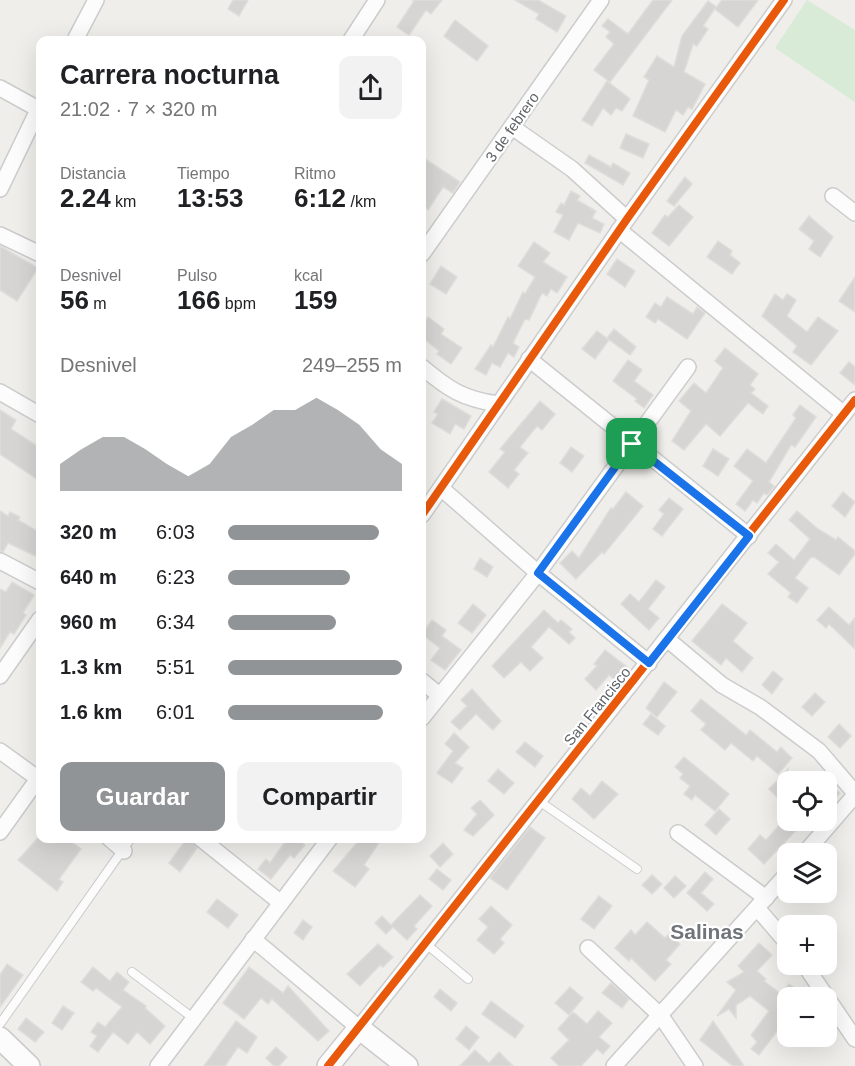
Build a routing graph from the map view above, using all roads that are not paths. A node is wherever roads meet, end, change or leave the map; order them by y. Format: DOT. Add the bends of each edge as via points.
graph roads {
  1 [pos="96,0"];
  2 [pos="377,0"];
  3 [pos="601,0"];
  4 [pos="784,0"];
  5 [pos="77,36"];
  6 [pos="354,36"];
  7 [pos="0,88"];
  8 [pos="36,106"];
  9 [pos="36,116"];
  10 [pos="512,127"];
  11 [pos="0,189"];
  12 [pos="833,196"];
  13 [pos="855,213"];
  14 [pos="623,225"];
  15 [pos="0,235"];
  16 [pos="426,248"];
  17 [pos="36,252"];
  18 [pos="529,359"];
  19 [pos="688,367"];
  20 [pos="426,370"];
  21 [pos="0,392"];
  22 [pos="855,400"];
  23 [pos="498,404"];
  24 [pos="36,413"];
  25 [pos="844,414"];
  26 [pos="632,444"];
  27 [pos="441,488"];
  28 [pos="426,509"];
  29 [pos="749,536"];
  30 [pos="0,561"];
  31 [pos="538,573"];
  32 [pos="36,580"];
  33 [pos="36,625"];
  34 [pos="667,639"];
  35 [pos="649,663"];
  36 [pos="0,676"];
  37 [pos="426,684"];
  38 [pos="439,695"];
  39 [pos="426,713"];
  40 [pos="0,751"];
  41 [pos="36,776"];
  42 [pos="36,784"];
  43 [pos="855,794"];
  44 [pos="538,801"];
  45 [pos="0,832"];
  46 [pos="678,833"];
  47 [pos="206,843"];
  48 [pos="326,843"];
  49 [pos="813,843"];
  50 [pos="128,845"];
  51 [pos="637,869"];
  52 [pos="777,886"];
  53 [pos="280,903"];
  54 [pos="762,903"];
  55 [pos="777,927"];
  56 [pos="253,939"];
  57 [pos="425,943"];
  58 [pos="588,948"];
  59 [pos="132,972"];
  60 [pos="812,975"];
  61 [pos="468,979"];
  62 [pos="661,1016"];
  63 [pos="194,1018"];
  64 [pos="0,1024"];
  65 [pos="359,1028"];
  66 [pos="0,1038"];
  67 [pos="855,1038"];
  68 [pos="21,1063"];
  69 [pos="158,1066"];
  70 [pos="328,1066"];
  71 [pos="407,1066"];
  72 [pos="614,1066"];
  73 [pos="695,1066"];
  1 -- 5 [label="street"];
  2 -- 6 [label="street"];
  3 -- 10 [label="street, 3 de febrero"];
  4 -- 14 [label="street"];
  7 -- 8 [label="street"];
  9 -- 11 [label="street"];
  10 -- 14 [label="street" via="572,169"];
  10 -- 16 [label="street, 3 de febrero"];
  12 -- 13 [label="street"];
  14 -- 18 [label="street"];
  14 -- 25 [label="street"];
  15 -- 17 [label="street"];
  18 -- 23 [label="street"];
  18 -- 26 [label="street"];
  19 -- 26 [label="street"];
  20 -- 23 [label="street" via="450,391"];
  21 -- 24 [label="street"];
  22 -- 25 [label="street, San Francisco"];
  23 -- 27 [label="street"];
  25 -- 29 [label="street, San Francisco"];
  26 -- 29 [label="street"];
  26 -- 31 [label="street"];
  27 -- 28 [label="street"];
  27 -- 31 [label="street"];
  29 -- 34 [label="street, San Francisco"];
  30 -- 32 [label="street"];
  31 -- 35 [label="street"];
  31 -- 38 [label="street"];
  33 -- 36 [label="street"];
  34 -- 35 [label="street, San Francisco"];
  34 -- 43 [label="street" via="722,685 760,707 819,751"];
  35 -- 44 [label="street, San Francisco"];
  37 -- 38 [label="street"];
  38 -- 39 [label="street"];
  40 -- 41 [label="street"];
  42 -- 45 [label="street"];
  43 -- 49 [label="street"];
  44 -- 51 [label="lane"];
  44 -- 57 [label="street, San Francisco"];
  46 -- 54 [label="street"];
  47 -- 53 [label="street"];
  48 -- 53 [label="street"];
  50 -- 64 [label="lane"];
  52 -- 54 [label="street"];
  53 -- 56 [label="street"];
  54 -- 55 [label="street"];
  54 -- 62 [label="street"];
  56 -- 63 [label="street"];
  56 -- 65 [label="street"];
  57 -- 61 [label="lane"];
  57 -- 65 [label="street, San Francisco"];
  58 -- 62 [label="street"];
  59 -- 63 [label="lane"];
  60 -- 67 [label="street"];
  62 -- 72 [label="street"];
  62 -- 73 [label="street"];
  63 -- 69 [label="street"];
  65 -- 70 [label="street"];
  65 -- 71 [label="street"];
  66 -- 68 [label="street"];
}
